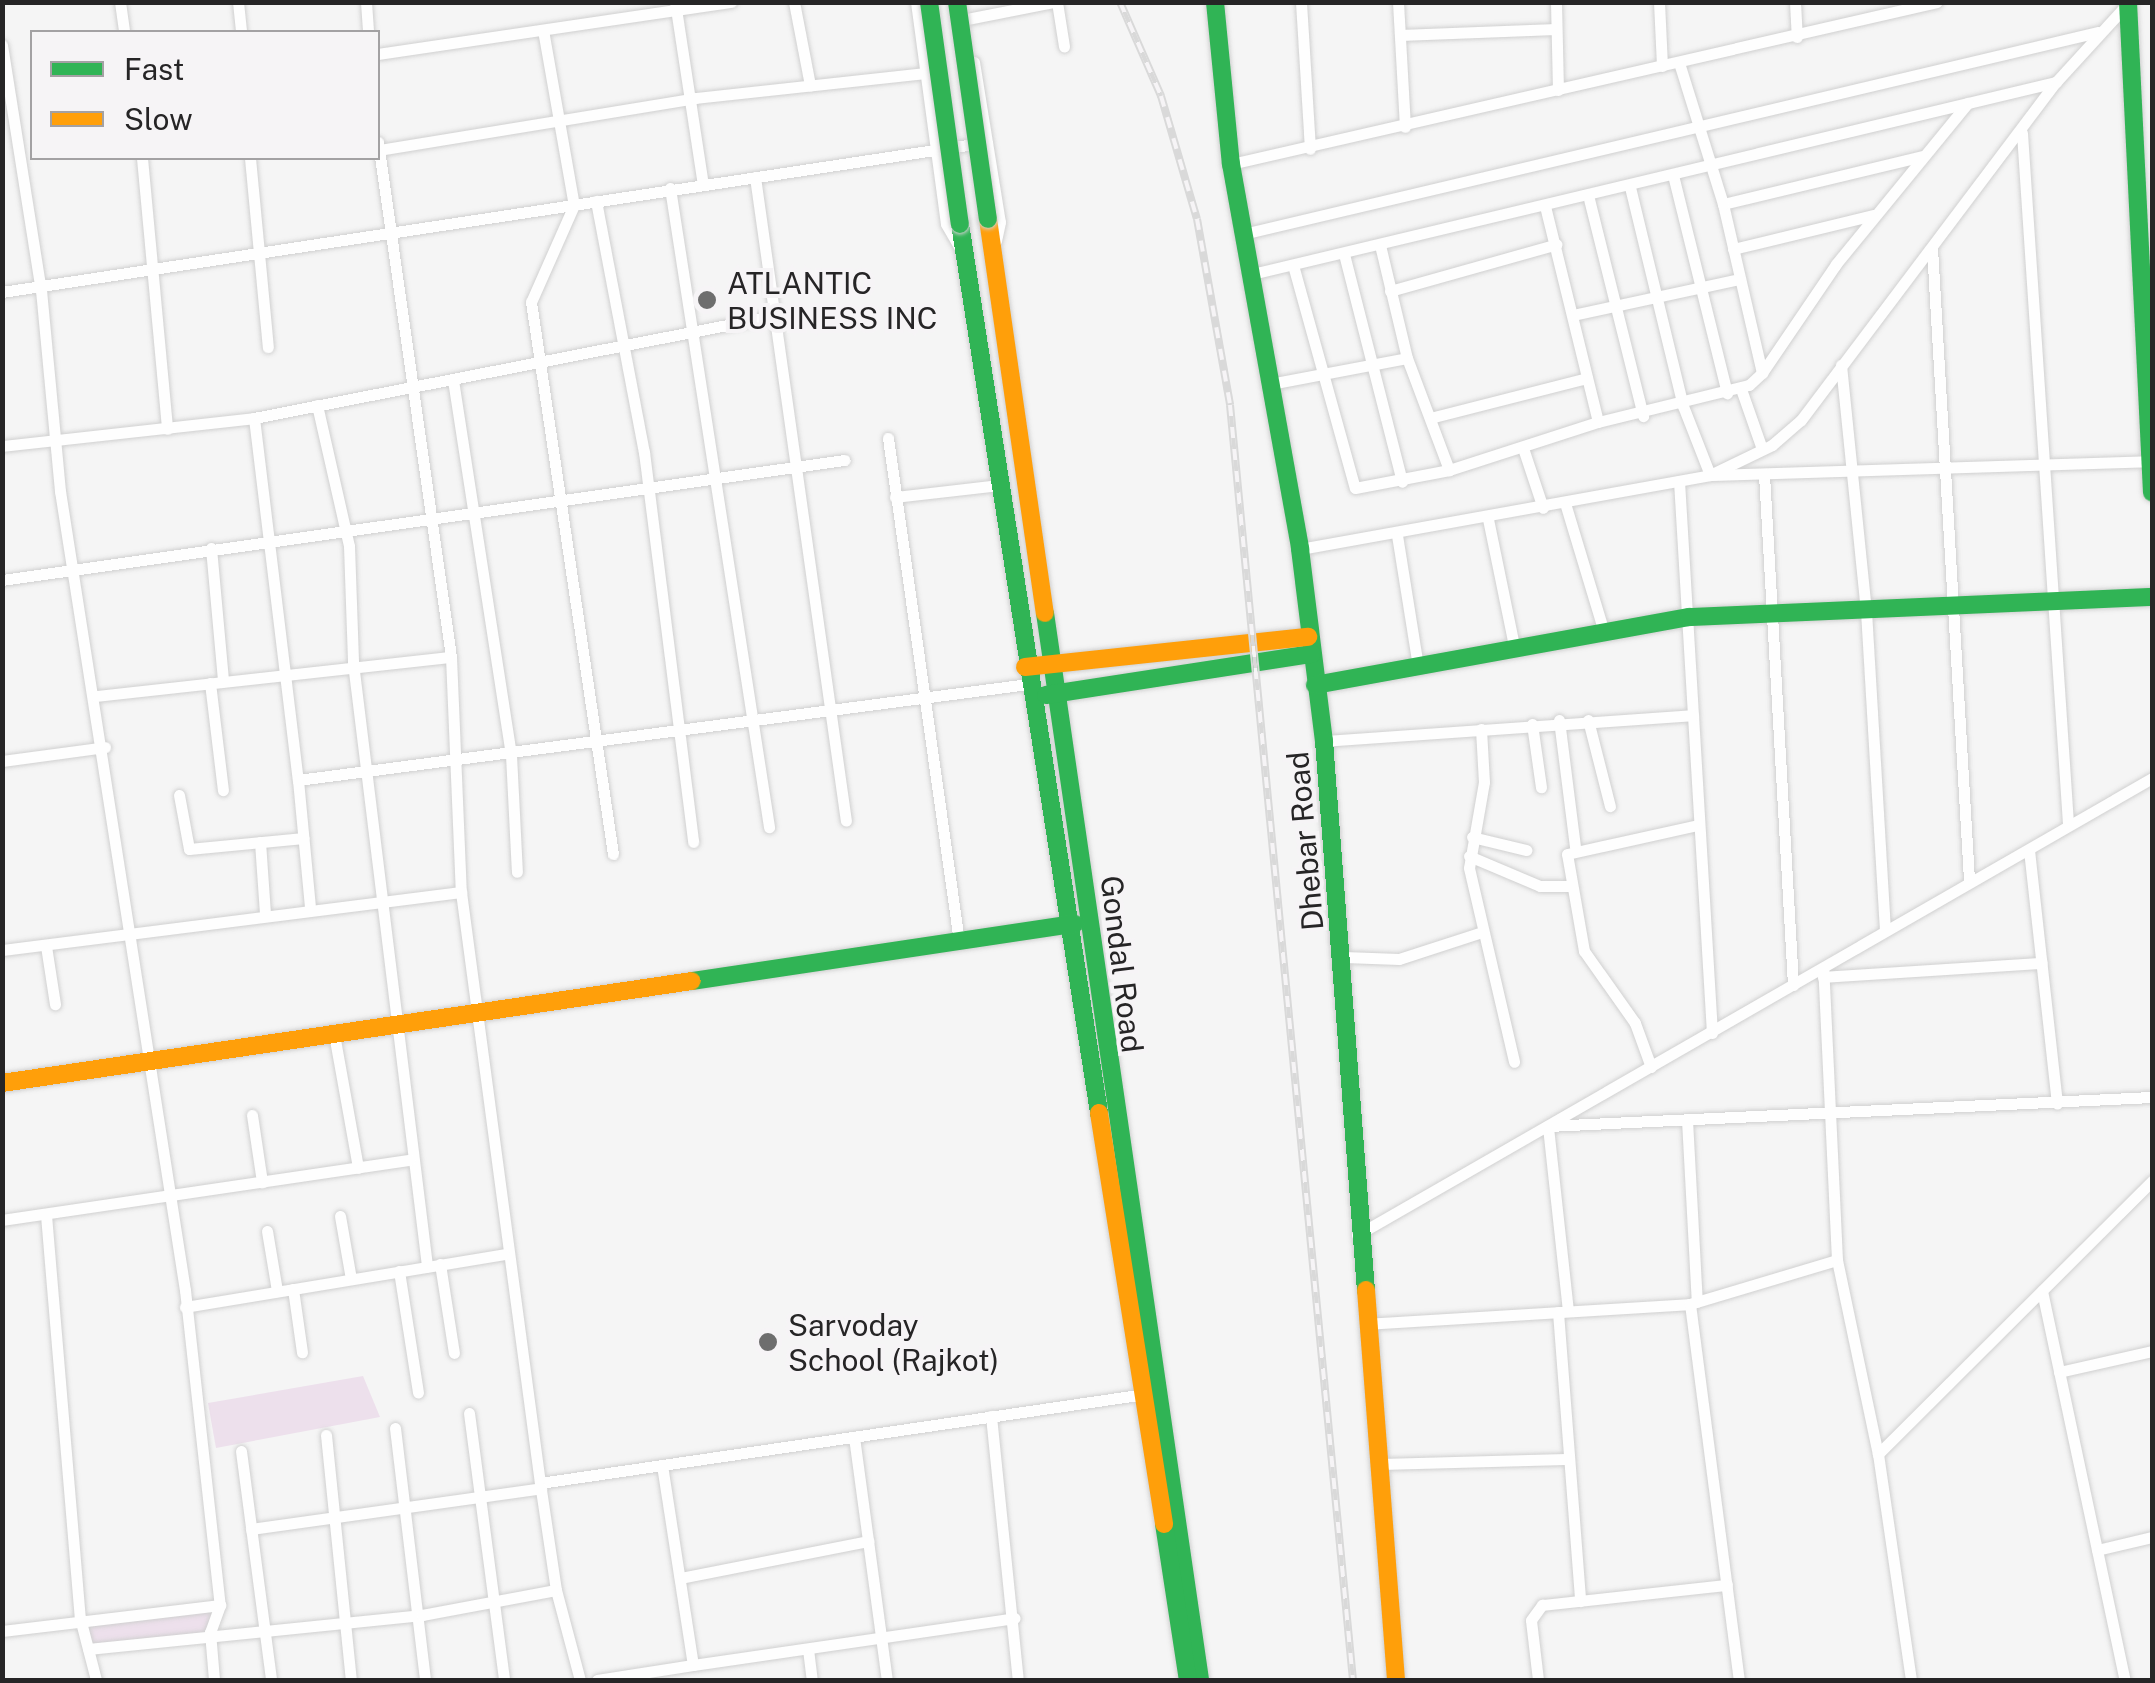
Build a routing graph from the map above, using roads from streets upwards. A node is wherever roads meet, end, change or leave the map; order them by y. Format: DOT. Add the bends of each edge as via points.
graph roads {
  1 [pos="120,2"];
  2 [pos="238,2"];
  3 [pos="366,2"];
  4 [pos="730,2"];
  5 [pos="794,2"];
  6 [pos="916,2"];
  7 [pos="929,2"];
  8 [pos="956,2"];
  9 [pos="964,2"];
  10 [pos="1056,2"];
  11 [pos="1216,2"];
  12 [pos="1301,2"];
  13 [pos="1398,2"];
  14 [pos="1556,2"];
  15 [pos="1659,2"];
  16 [pos="1795,2"];
  17 [pos="1937,2"];
  18 [pos="2128,3"];
  19 [pos="1010,6"];
  20 [pos="676,7"];
  21 [pos="967,19"];
  22 [pos="1556,29"];
  23 [pos="124,30"];
  24 [pos="241,30"];
  25 [pos="368,30"];
  26 [pos="543,30"];
  27 [pos="2098,32"];
  28 [pos="1400,35"];
  29 [pos="1797,37"];
  30 [pos="2,45"];
  31 [pos="1064,46"];
  32 [pos="380,54"];
  33 [pos="1679,64"];
  34 [pos="1662,66"];
  35 [pos="925,73"];
  36 [pos="2056,82"];
  37 [pos="810,85"];
  38 [pos="1558,90"];
  39 [pos="695,98"];
  40 [pos="1970,101"];
  41 [pos="557,124"];
  42 [pos="1700,124"];
  43 [pos="1406,128"];
  44 [pos="2022,133"];
  45 [pos="987,142"];
  46 [pos="380,150"];
  47 [pos="1310,150"];
  48 [pos="937,151"];
  49 [pos="1925,156"];
  50 [pos="380,157"];
  51 [pos="142,160"];
  52 [pos="250,160"];
  53 [pos="1231,164"];
  54 [pos="1712,165"];
  55 [pos="1672,175"];
  56 [pos="756,176"];
  57 [pos="703,184"];
  58 [pos="1630,187"];
  59 [pos="670,188"];
  60 [pos="1588,195"];
  61 [pos="596,201"];
  62 [pos="1724,204"];
  63 [pos="574,205"];
  64 [pos="1545,206"];
  65 [pos="1876,215"];
  66 [pos="391,233"];
  67 [pos="1243,234"];
  68 [pos="1557,244"];
  69 [pos="1380,245"];
  70 [pos="1932,248"];
  71 [pos="258,249"];
  72 [pos="1732,249"];
  73 [pos="993,254"];
  74 [pos="1344,254"];
  75 [pos="965,258"];
  76 [pos="1293,265"];
  77 [pos="156,267"];
  78 [pos="1252,274"];
  79 [pos="1739,280"];
  80 [pos="1701,287"];
  81 [pos="41,290"];
  82 [pos="1390,291"];
  83 [pos="2,292"];
  84 [pos="1661,296"];
  85 [pos="1617,306"];
  86 [pos="2148,306"];
  87 [pos="1573,315"];
  88 [pos="774,316"];
  89 [pos="697,333"];
  90 [pos="268,346"];
  91 [pos="621,346"];
  92 [pos="1407,358"];
  93 [pos="542,362"];
  94 [pos="1373,364"];
  95 [pos="1841,365"];
  96 [pos="1328,372"];
  97 [pos="1762,373"];
  98 [pos="1587,378"];
  99 [pos="453,380"];
  100 [pos="1270,384"];
  101 [pos="414,387"];
  102 [pos="1740,389"];
  103 [pos="1727,393"];
  104 [pos="318,405"];
  105 [pos="1683,406"];
  106 [pos="1643,416"];
  107 [pos="254,418"];
  108 [pos="1430,418"];
  109 [pos="1598,422"];
  110 [pos="167,428"];
  111 [pos="888,438"];
  112 [pos="58,440"];
  113 [pos="2,446"];
  114 [pos="1522,448"];
  115 [pos="1762,450"];
  116 [pos="844,460"];
  117 [pos="2151,461"];
  118 [pos="2042,463"];
  119 [pos="798,464"];
  120 [pos="1947,467"];
  121 [pos="1449,470"];
  122 [pos="1849,471"];
  123 [pos="1764,474"];
  124 [pos="717,475"];
  125 [pos="1710,475"];
  126 [pos="1679,481"];
  127 [pos="1402,482"];
  128 [pos="648,484"];
  129 [pos="998,485"];
  130 [pos="2152,492"];
  131 [pos="894,497"];
  132 [pos="559,498"];
  133 [pos="1566,503"];
  134 [pos="1543,508"];
  135 [pos="476,510"];
  136 [pos="430,517"];
  137 [pos="1488,519"];
  138 [pos="344,530"];
  139 [pos="1396,535"];
  140 [pos="272,540"];
  141 [pos="211,548"];
  142 [pos="1300,548"];
  143 [pos="73,568"];
  144 [pos="2,580"];
  145 [pos="2152,597"];
  146 [pos="2048,605"];
  147 [pos="1956,610"];
  148 [pos="1866,611"];
  149 [pos="1774,614"];
  150 [pos="1690,617"];
  151 [pos="1604,632"];
  152 [pos="1310,645"];
  153 [pos="1514,646"];
  154 [pos="451,657"];
  155 [pos="1052,661"];
  156 [pos="354,663"];
  157 [pos="1418,666"];
  158 [pos="285,674"];
  159 [pos="216,682"];
  160 [pos="1028,683"];
  161 [pos="1315,685"];
  162 [pos="1056,693"];
  163 [pos="924,695"];
  164 [pos="96,696"];
  165 [pos="834,704"];
  166 [pos="1693,715"];
  167 [pos="754,716"];
  168 [pos="1559,720"];
  169 [pos="1588,720"];
  170 [pos="1532,724"];
  171 [pos="676,728"];
  172 [pos="1481,728"];
  173 [pos="595,739"];
  174 [pos="1324,741"];
  175 [pos="106,747"];
  176 [pos="511,755"];
  177 [pos="458,758"];
  178 [pos="2,762"];
  179 [pos="368,770"];
  180 [pos="2152,778"];
  181 [pos="298,780"];
  182 [pos="1540,787"];
  183 [pos="224,790"];
  184 [pos="179,795"];
  185 [pos="1610,806"];
  186 [pos="846,821"];
  187 [pos="2068,824"];
  188 [pos="1698,825"];
  189 [pos="769,828"];
  190 [pos="1472,836"];
  191 [pos="304,838"];
  192 [pos="260,842"];
  193 [pos="694,842"];
  194 [pos="1575,847"];
  195 [pos="1526,850"];
  196 [pos="2029,850"];
  197 [pos="613,854"];
  198 [pos="1469,856"];
  199 [pos="517,872"];
  200 [pos="1969,880"];
  201 [pos="1569,886"];
  202 [pos="461,892"];
  203 [pos="383,904"];
  204 [pos="310,906"];
  205 [pos="265,914"];
  206 [pos="1090,922"];
  207 [pos="1067,925"];
  208 [pos="1884,929"];
  209 [pos="1482,932"];
  210 [pos="133,936"];
  211 [pos="959,941"];
  212 [pos="2,942"];
  213 [pos="46,946"];
  214 [pos="3,950"];
  215 [pos="1344,957"];
  216 [pos="2042,962"];
  217 [pos="1823,972"];
  218 [pos="1793,985"];
  219 [pos="56,1004"];
  220 [pos="476,1013"];
  221 [pos="393,1025"];
  222 [pos="1712,1033"];
  223 [pos="334,1034"];
  224 [pos="155,1060"];
  225 [pos="1514,1062"];
  226 [pos="1651,1067"];
  227 [pos="2,1083"];
  228 [pos="2152,1098"];
  229 [pos="2057,1103"];
  230 [pos="252,1115"];
  231 [pos="1831,1115"];
  232 [pos="1686,1120"];
  233 [pos="1548,1126"];
  234 [pos="410,1160"];
  235 [pos="358,1168"];
  236 [pos="2152,1181"];
  237 [pos="262,1182"];
  238 [pos="172,1195"];
  239 [pos="46,1215"];
  240 [pos="340,1216"];
  241 [pos="2,1220"];
  242 [pos="268,1231"];
  243 [pos="1357,1235"];
  244 [pos="504,1254"];
  245 [pos="1838,1260"];
  246 [pos="434,1265"];
  247 [pos="399,1270"];
  248 [pos="351,1279"];
  249 [pos="293,1288"];
  250 [pos="277,1291"];
  251 [pos="2042,1292"];
  252 [pos="1694,1303"];
  253 [pos="185,1307"];
  254 [pos="1563,1312"];
  255 [pos="1365,1324"];
  256 [pos="2152,1351"];
  257 [pos="302,1352"];
  258 [pos="454,1353"];
  259 [pos="2059,1372"];
  260 [pos="418,1394"];
  261 [pos="1138,1396"];
  262 [pos="469,1414"];
  263 [pos="990,1416"];
  264 [pos="395,1428"];
  265 [pos="326,1435"];
  266 [pos="854,1437"];
  267 [pos="240,1451"];
  268 [pos="1878,1454"];
  269 [pos="1569,1459"];
  270 [pos="662,1464"];
  271 [pos="1377,1464"];
  272 [pos="541,1486"];
  273 [pos="478,1496"];
  274 [pos="403,1508"];
  275 [pos="334,1520"];
  276 [pos="252,1529"];
  277 [pos="2152,1537"];
  278 [pos="868,1542"];
  279 [pos="2097,1550"];
  280 [pos="680,1578"];
  281 [pos="1727,1585"];
  282 [pos="556,1590"];
  283 [pos="1580,1600"];
  284 [pos="492,1602"];
  285 [pos="220,1605"];
  286 [pos="422,1615"];
  287 [pos="80,1618"];
  288 [pos="1016,1618"];
  289 [pos="348,1622"];
  290 [pos="2,1631"];
  291 [pos="210,1632"];
  292 [pos="266,1635"];
  293 [pos="880,1639"];
  294 [pos="88,1649"];
  295 [pos="808,1649"];
  296 [pos="693,1665"];
  297 [pos="96,1680"];
  298 [pos="214,1680"];
  299 [pos="271,1680"];
  300 [pos="352,1680"];
  301 [pos="425,1680"];
  302 [pos="504,1680"];
  303 [pos="580,1680"];
  304 [pos="597,1680"];
  305 [pos="812,1680"];
  306 [pos="887,1680"];
  307 [pos="1018,1680"];
  308 [pos="1188,1680"];
  309 [pos="1200,1680"];
  310 [pos="1396,1680"];
  311 [pos="1538,1680"];
  312 [pos="1738,1680"];
  313 [pos="1911,1680"];
  314 [pos="2125,1680"];
  1 -- 23 [label="street"];
  2 -- 24 [label="street"];
  3 -- 25 [label="street"];
  4 -- 20 [label="street"];
  5 -- 37 [label="street"];
  6 -- 35 [label="street"];
  7 -- 75 [label="street, Gondal Road, bridge"];
  8 -- 73 [label="street, Gondal Road, bridge"];
  9 -- 21 [label="street"];
  10 -- 19 [label="street"];
  10 -- 31 [label="street"];
  11 -- 53 [label="street, Dhebar Road"];
  12 -- 47 [label="street"];
  13 -- 28 [label="street"];
  14 -- 22 [label="street"];
  15 -- 34 [label="street"];
  16 -- 29 [label="street"];
  17 -- 29 [label="street"];
  18 -- 27 [label="street"];
  18 -- 86 [label="street"];
  19 -- 21 [label="street"];
  20 -- 26 [label="street"];
  20 -- 39 [label="street"];
  21 -- 45 [label="street"];
  22 -- 28 [label="street"];
  22 -- 38 [label="street"];
  26 -- 32 [label="street"];
  26 -- 41 [label="street"];
  27 -- 36 [label="street"];
  27 -- 42 [label="street"];
  28 -- 43 [label="street"];
  29 -- 33 [label="street"];
  30 -- 81 [label="street"];
  33 -- 34 [label="street"];
  33 -- 42 [label="street"];
  34 -- 38 [label="street"];
  35 -- 37 [label="street"];
  35 -- 48 [label="street"];
  36 -- 40 [label="street"];
  36 -- 44 [label="street"];
  37 -- 39 [label="street"];
  38 -- 43 [label="street"];
  39 -- 41 [label="street"];
  39 -- 57 [label="street"];
  40 -- 49 [label="street"];
  40 -- 54 [label="street"];
  41 -- 46 [label="street"];
  41 -- 63 [label="street"];
  42 -- 54 [label="street"];
  42 -- 67 [label="street"];
  43 -- 47 [label="street"];
  44 -- 70 [label="street"];
  44 -- 118 [label="street"];
  45 -- 48 [label="street"];
  45 -- 73 [label="street" via="1000,222"];
  47 -- 53 [label="street"];
  48 -- 56 [label="street"];
  48 -- 75 [label="street" via="946,224"];
  49 -- 62 [label="street"];
  49 -- 65 [label="street"];
  50 -- 66 [label="street"];
  51 -- 77 [label="street"];
  52 -- 71 [label="street"];
  53 -- 67 [label="street, Dhebar Road"];
  54 -- 55 [label="street"];
  54 -- 62 [label="street"];
  55 -- 58 [label="street"];
  55 -- 80 [label="street"];
  56 -- 57 [label="street"];
  56 -- 88 [label="street"];
  57 -- 59 [label="street"];
  58 -- 60 [label="street"];
  58 -- 84 [label="street"];
  59 -- 61 [label="street"];
  59 -- 89 [label="street"];
  60 -- 64 [label="street"];
  60 -- 85 [label="street"];
  61 -- 63 [label="street"];
  61 -- 91 [label="street"];
  62 -- 72 [label="street"];
  63 -- 66 [label="street"];
  63 -- 93 [label="street" via="532,287"];
  64 -- 68 [label="street"];
  64 -- 69 [label="street"];
  65 -- 72 [label="street"];
  65 -- 97 [label="street"];
  66 -- 71 [label="street"];
  66 -- 101 [label="street"];
  67 -- 78 [label="street, Dhebar Road"];
  68 -- 82 [label="street"];
  68 -- 87 [label="street"];
  69 -- 74 [label="street"];
  69 -- 82 [label="street"];
  70 -- 95 [label="street"];
  70 -- 120 [label="street"];
  71 -- 77 [label="street"];
  71 -- 90 [label="street"];
  72 -- 79 [label="street"];
  73 -- 155 [label="street, Gondal Road"];
  74 -- 76 [label="street"];
  74 -- 94 [label="street"];
  75 -- 129 [label="street, Gondal Road"];
  76 -- 78 [label="street"];
  76 -- 96 [label="street"];
  77 -- 81 [label="street"];
  77 -- 110 [label="street"];
  78 -- 100 [label="street, Dhebar Road"];
  79 -- 80 [label="street"];
  79 -- 97 [label="street"];
  80 -- 84 [label="street"];
  80 -- 103 [label="street"];
  81 -- 83 [label="street"];
  81 -- 112 [label="street"];
  82 -- 92 [label="street"];
  84 -- 85 [label="street"];
  84 -- 105 [label="street"];
  85 -- 87 [label="street"];
  85 -- 106 [label="street"];
  86 -- 117 [label="street"];
  87 -- 98 [label="street"];
  88 -- 89 [label="street"];
  88 -- 119 [label="street"];
  89 -- 91 [label="street"];
  89 -- 124 [label="street"];
  91 -- 93 [label="street"];
  91 -- 128 [label="street"];
  92 -- 94 [label="street"];
  92 -- 108 [label="street"];
  93 -- 99 [label="street"];
  93 -- 132 [label="street"];
  94 -- 96 [label="street"];
  94 -- 127 [label="street"];
  95 -- 115 [label="street" via="1788,434"];
  95 -- 122 [label="street"];
  96 -- 100 [label="street"];
  96 -- 127 [label="street" via="1355,488"];
  97 -- 102 [label="street"];
  98 -- 108 [label="street"];
  98 -- 109 [label="street"];
  99 -- 101 [label="street"];
  99 -- 135 [label="street"];
  100 -- 142 [label="street, Dhebar Road"];
  101 -- 104 [label="street"];
  101 -- 136 [label="street"];
  102 -- 103 [label="street"];
  102 -- 115 [label="street"];
  103 -- 105 [label="street"];
  104 -- 107 [label="street"];
  104 -- 138 [label="street"];
  105 -- 106 [label="street"];
  105 -- 125 [label="street"];
  106 -- 109 [label="street"];
  107 -- 110 [label="street"];
  107 -- 140 [label="street"];
  108 -- 121 [label="street"];
  109 -- 114 [label="street"];
  110 -- 112 [label="street"];
  111 -- 131 [label="street"];
  112 -- 113 [label="street"];
  112 -- 143 [label="street"];
  114 -- 121 [label="street"];
  114 -- 134 [label="street"];
  115 -- 125 [label="street"];
  116 -- 119 [label="street"];
  117 -- 118 [label="street"];
  117 -- 130 [label="street"];
  118 -- 120 [label="street"];
  118 -- 146 [label="street"];
  119 -- 124 [label="street"];
  119 -- 165 [label="street"];
  120 -- 122 [label="street"];
  120 -- 147 [label="street"];
  121 -- 127 [label="street"];
  122 -- 123 [label="street"];
  122 -- 148 [label="street"];
  123 -- 125 [label="street"];
  123 -- 149 [label="street"];
  124 -- 128 [label="street"];
  124 -- 167 [label="street"];
  125 -- 126 [label="street"];
  126 -- 133 [label="street"];
  126 -- 150 [label="street"];
  128 -- 132 [label="street"];
  128 -- 171 [label="street"];
  129 -- 131 [label="street"];
  129 -- 160 [label="street, Gondal Road"];
  131 -- 163 [label="street"];
  132 -- 135 [label="street"];
  132 -- 173 [label="street"];
  133 -- 134 [label="street"];
  133 -- 151 [label="street"];
  134 -- 137 [label="street"];
  135 -- 136 [label="street"];
  135 -- 176 [label="street"];
  136 -- 138 [label="street"];
  136 -- 154 [label="street"];
  137 -- 139 [label="street"];
  137 -- 153 [label="street"];
  138 -- 140 [label="street"];
  138 -- 156 [label="street"];
  139 -- 142 [label="street"];
  139 -- 157 [label="street"];
  140 -- 141 [label="street"];
  140 -- 158 [label="street"];
  141 -- 143 [label="street"];
  141 -- 159 [label="street"];
  142 -- 152 [label="street, Dhebar Road"];
  143 -- 144 [label="street"];
  143 -- 164 [label="street"];
  145 -- 146 [label="street"];
  146 -- 147 [label="street"];
  146 -- 187 [label="street"];
  147 -- 148 [label="street"];
  147 -- 200 [label="street"];
  148 -- 149 [label="street"];
  148 -- 208 [label="street"];
  149 -- 150 [label="street"];
  149 -- 218 [label="street"];
  150 -- 151 [label="street"];
  150 -- 166 [label="street"];
  151 -- 153 [label="street"];
  152 -- 155 [label="street"];
  152 -- 161 [label="street, Dhebar Road"];
  152 -- 162 [label="street"];
  153 -- 157 [label="street"];
  154 -- 156 [label="street"];
  154 -- 177 [label="street"];
  155 -- 160 [label="street"];
  155 -- 162 [label="street, Gondal Road"];
  156 -- 158 [label="street"];
  156 -- 179 [label="street"];
  157 -- 161 [label="street"];
  158 -- 159 [label="street"];
  158 -- 181 [label="street"];
  159 -- 164 [label="street"];
  159 -- 183 [label="street"];
  160 -- 162 [label="street"];
  160 -- 163 [label="street"];
  160 -- 207 [label="street, Gondal Road"];
  161 -- 174 [label="street, Dhebar Road"];
  162 -- 206 [label="street, Gondal Road"];
  163 -- 165 [label="street"];
  163 -- 211 [label="street"];
  164 -- 175 [label="street"];
  165 -- 167 [label="street"];
  165 -- 186 [label="street"];
  166 -- 169 [label="street"];
  166 -- 188 [label="street"];
  167 -- 171 [label="street"];
  167 -- 189 [label="street"];
  168 -- 169 [label="street"];
  168 -- 170 [label="street"];
  168 -- 194 [label="street"];
  169 -- 185 [label="street"];
  170 -- 172 [label="street"];
  170 -- 182 [label="street"];
  171 -- 173 [label="street"];
  171 -- 193 [label="street"];
  172 -- 174 [label="street"];
  172 -- 190 [label="street" via="1484,782"];
  173 -- 176 [label="street"];
  173 -- 197 [label="street"];
  174 -- 215 [label="street, Dhebar Road"];
  175 -- 178 [label="street"];
  175 -- 210 [label="street"];
  176 -- 177 [label="street"];
  176 -- 199 [label="street"];
  177 -- 179 [label="street"];
  177 -- 202 [label="street"];
  179 -- 181 [label="street"];
  179 -- 203 [label="street"];
  180 -- 187 [label="street"];
  181 -- 191 [label="street"];
  184 -- 192 [label="street" via="189,850"];
  187 -- 196 [label="street"];
  188 -- 194 [label="street"];
  188 -- 222 [label="street"];
  190 -- 195 [label="street"];
  190 -- 198 [label="street"];
  191 -- 192 [label="street"];
  191 -- 204 [label="street"];
  192 -- 205 [label="street"];
  194 -- 201 [label="street" via="1567,854"];
  196 -- 200 [label="street"];
  196 -- 216 [label="street"];
  198 -- 201 [label="street" via="1540,886"];
  198 -- 209 [label="street"];
  200 -- 208 [label="street"];
  201 -- 226 [label="street" via="1584,951 1635,1023"];
  202 -- 203 [label="street"];
  202 -- 220 [label="street"];
  203 -- 204 [label="street"];
  203 -- 221 [label="street"];
  204 -- 205 [label="street"];
  205 -- 210 [label="street"];
  206 -- 207 [label="street"];
  206 -- 309 [label="street, Gondal Road"];
  207 -- 211 [label="street"];
  207 -- 261 [label="street, Gondal Road"];
  208 -- 217 [label="street"];
  209 -- 215 [label="street" via="1398,960"];
  209 -- 225 [label="street"];
  210 -- 213 [label="street"];
  210 -- 224 [label="street"];
  211 -- 220 [label="street"];
  212 -- 214 [label="street"];
  213 -- 214 [label="street"];
  213 -- 219 [label="street"];
  215 -- 243 [label="street, Dhebar Road"];
  216 -- 217 [label="street"];
  216 -- 229 [label="street"];
  217 -- 218 [label="street"];
  217 -- 231 [label="street"];
  218 -- 222 [label="street"];
  220 -- 221 [label="street"];
  220 -- 244 [label="street"];
  221 -- 223 [label="street"];
  221 -- 234 [label="street"];
  222 -- 226 [label="street"];
  223 -- 224 [label="street"];
  223 -- 235 [label="street"];
  224 -- 227 [label="street"];
  224 -- 238 [label="street"];
  226 -- 233 [label="street"];
  228 -- 229 [label="street"];
  229 -- 231 [label="street"];
  230 -- 237 [label="street"];
  231 -- 232 [label="street"];
  231 -- 245 [label="street"];
  232 -- 233 [label="street"];
  232 -- 252 [label="street"];
  233 -- 243 [label="street"];
  233 -- 254 [label="street"];
  234 -- 235 [label="street"];
  234 -- 246 [label="street"];
  235 -- 237 [label="street"];
  236 -- 251 [label="street"];
  237 -- 238 [label="street"];
  238 -- 239 [label="street"];
  238 -- 253 [label="street"];
  239 -- 241 [label="street"];
  239 -- 287 [label="street"];
  240 -- 248 [label="street"];
  242 -- 250 [label="street"];
  243 -- 255 [label="street, Dhebar Road"];
  244 -- 246 [label="street"];
  244 -- 272 [label="street"];
  245 -- 252 [label="street"];
  245 -- 268 [label="street"];
  246 -- 247 [label="street"];
  246 -- 258 [label="street"];
  247 -- 248 [label="street"];
  247 -- 260 [label="street"];
  248 -- 249 [label="street"];
  249 -- 250 [label="street"];
  249 -- 257 [label="street"];
  250 -- 253 [label="street"];
  251 -- 259 [label="street"];
  251 -- 268 [label="street"];
  252 -- 254 [label="street"];
  252 -- 281 [label="street"];
  253 -- 285 [label="street"];
  254 -- 255 [label="street"];
  254 -- 269 [label="street"];
  255 -- 271 [label="street, Dhebar Road"];
  256 -- 259 [label="street"];
  259 -- 279 [label="street"];
  261 -- 263 [label="street"];
  261 -- 308 [label="street, Gondal Road"];
  262 -- 273 [label="street"];
  263 -- 266 [label="street"];
  263 -- 288 [label="street"];
  264 -- 274 [label="street"];
  265 -- 275 [label="street"];
  266 -- 270 [label="street"];
  266 -- 278 [label="street"];
  267 -- 276 [label="street"];
  268 -- 313 [label="street"];
  269 -- 271 [label="street"];
  269 -- 283 [label="street"];
  270 -- 272 [label="street"];
  270 -- 280 [label="street"];
  271 -- 310 [label="street, Dhebar Road"];
  272 -- 273 [label="street"];
  272 -- 282 [label="street"];
  273 -- 274 [label="street"];
  273 -- 284 [label="street"];
  274 -- 275 [label="street"];
  274 -- 286 [label="street"];
  275 -- 276 [label="street"];
  275 -- 289 [label="street"];
  276 -- 292 [label="street"];
  277 -- 279 [label="street"];
  278 -- 280 [label="street"];
  278 -- 293 [label="street"];
  279 -- 314 [label="street"];
  280 -- 296 [label="street"];
  281 -- 283 [label="street"];
  281 -- 312 [label="street"];
  282 -- 284 [label="street"];
  282 -- 303 [label="street"];
  283 -- 311 [label="street" via="1534,1610"];
  284 -- 286 [label="street"];
  284 -- 302 [label="street"];
  285 -- 287 [label="street"];
  285 -- 291 [label="street"];
  286 -- 289 [label="street"];
  286 -- 301 [label="street"];
  287 -- 290 [label="street"];
  287 -- 294 [label="street"];
  288 -- 293 [label="street"];
  288 -- 307 [label="street"];
  289 -- 292 [label="street"];
  289 -- 300 [label="street"];
  291 -- 292 [label="street"];
  291 -- 294 [label="street"];
  291 -- 298 [label="street"];
  292 -- 299 [label="street"];
  293 -- 295 [label="street"];
  293 -- 306 [label="street"];
  294 -- 297 [label="street"];
  295 -- 296 [label="street"];
  295 -- 305 [label="street"];
  296 -- 304 [label="street"];
}
